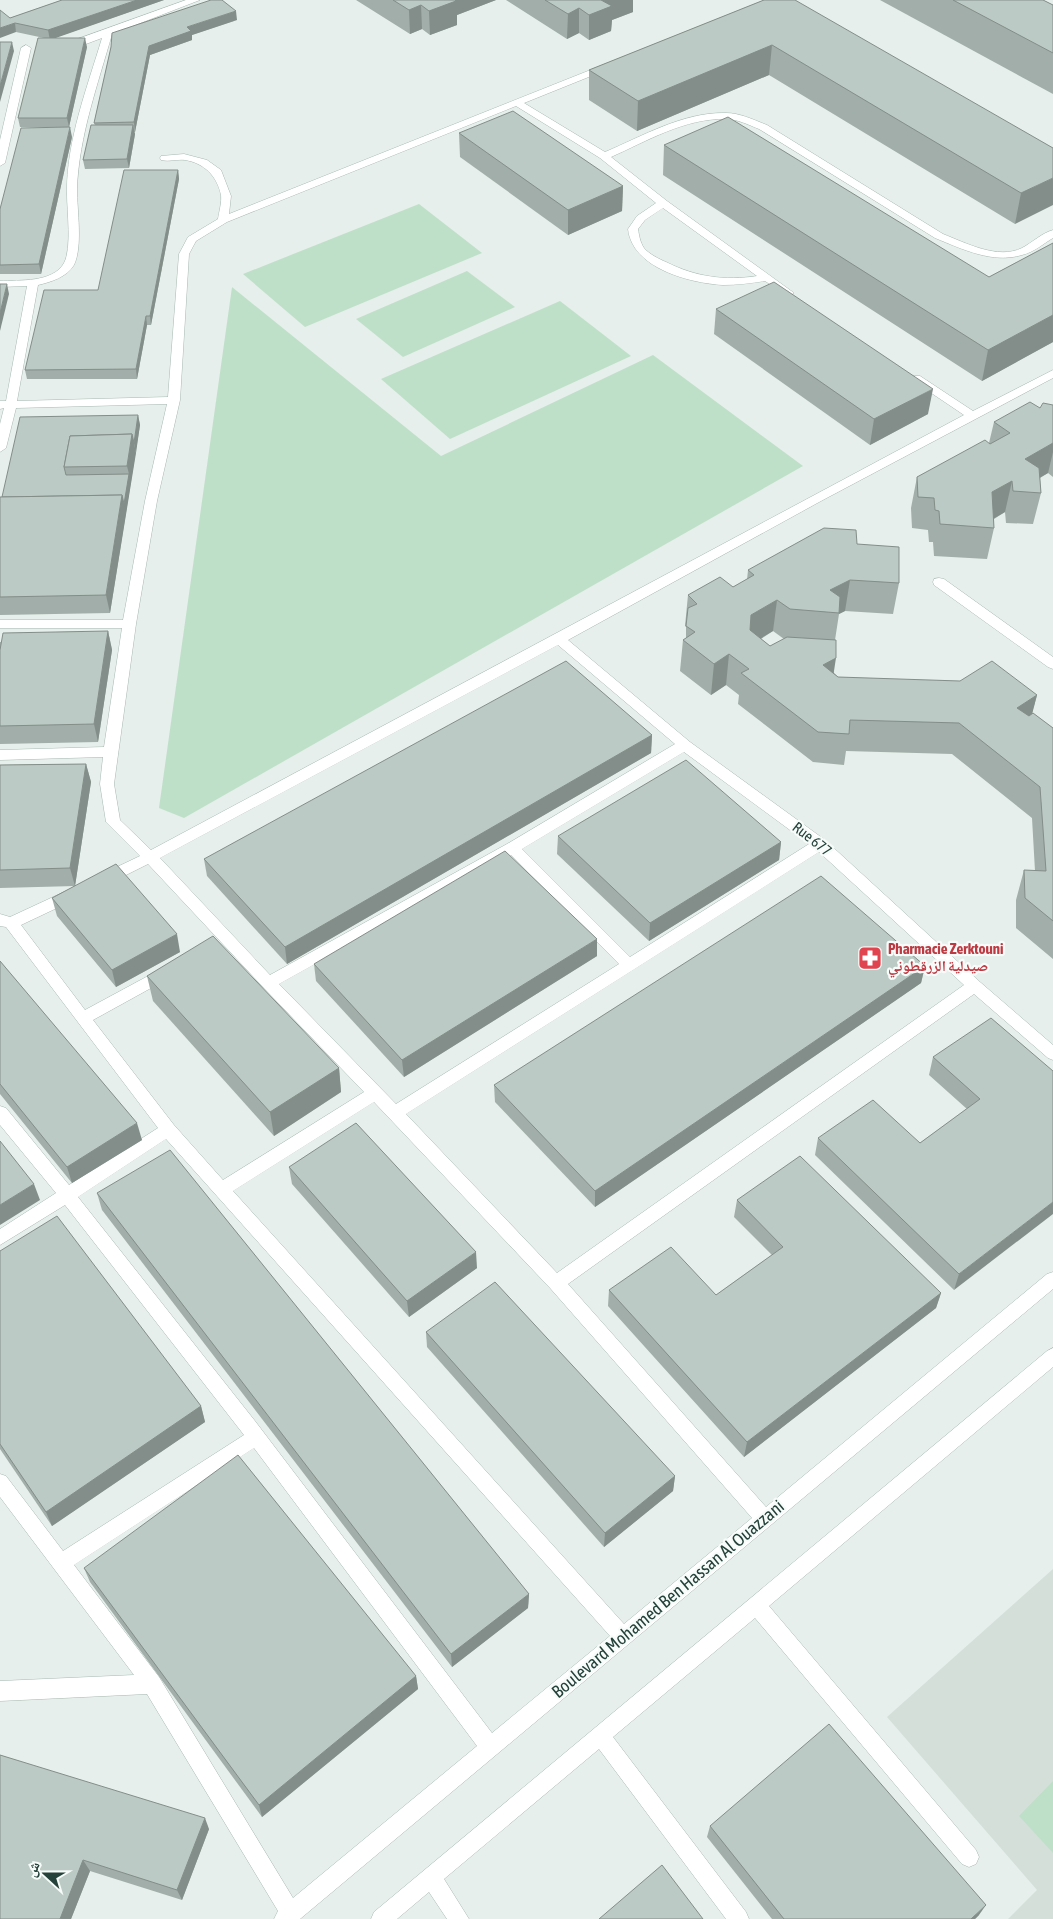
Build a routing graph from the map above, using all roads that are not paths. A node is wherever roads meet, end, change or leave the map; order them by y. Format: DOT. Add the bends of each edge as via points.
graph roads {
  1 [pos="195,0"];
  2 [pos="108,32"];
  3 [pos="53,47"];
  4 [pos="26,48"];
  5 [pos="616,63"];
  6 [pos="517,103"];
  7 [pos="7,135"];
  8 [pos="604,156"];
  9 [pos="166,158"];
  10 [pos="0,163"];
  11 [pos="663,203"];
  12 [pos="223,220"];
  13 [pos="1053,233"];
  14 [pos="766,278"];
  15 [pos="33,283"];
  16 [pos="0,284"];
  17 [pos="799,300"];
  18 [pos="907,372"];
  19 [pos="1053,373"];
  20 [pos="174,400"];
  21 [pos="6,404"];
  22 [pos="973,416"];
  23 [pos="0,448"];
  24 [pos="939,582"];
  25 [pos="0,624"];
  26 [pos="129,624"];
  27 [pos="559,639"];
  28 [pos="1053,664"];
  29 [pos="685,744"];
  30 [pos="110,752"];
  31 [pos="0,755"];
  32 [pos="820,844"];
  33 [pos="512,848"];
  34 [pos="150,857"];
  35 [pos="6,922"];
  36 [pos="228,940"];
  37 [pos="211,949"];
  38 [pos="629,966"];
  39 [pos="177,967"];
  40 [pos="268,983"];
  41 [pos="975,986"];
  42 [pos="83,1018"];
  43 [pos="1053,1054"];
  44 [pos="375,1093"];
  45 [pos="394,1112"];
  46 [pos="0,1113"];
  47 [pos="168,1130"];
  48 [pos="221,1190"];
  49 [pos="68,1195"];
  50 [pos="0,1238"];
  51 [pos="1053,1280"];
  52 [pos="556,1284"];
  53 [pos="1053,1356"];
  54 [pos="256,1437"];
  55 [pos="0,1482"];
  56 [pos="765,1519"];
  57 [pos="60,1563"];
  58 [pos="756,1605"];
  59 [pos="623,1637"];
  60 [pos="152,1684"];
  61 [pos="0,1691"];
  62 [pos="600,1735"];
  63 [pos="490,1747"];
  64 [pos="969,1856"];
  65 [pos="431,1877"];
  66 [pos="288,1916"];
  67 [pos="381,1919"];
  68 [pos="460,1919"];
  69 [pos="739,1919"];
  1 -- 2 [label="street"];
  2 -- 3 [label="street" via="83,42"];
  2 -- 15 [label="street" via="77,132 71,260 61,273"];
  4 -- 7 [label="street"];
  5 -- 6 [label="street"];
  6 -- 8 [label="street"];
  6 -- 12 [label="street"];
  7 -- 10 [label="street"];
  8 -- 11 [label="street"];
  8 -- 13 [label="street" via="692,119 726,116 763,127 939,236 959,244 986,253 1008,254 1020,252"];
  9 -- 12 [label="street" via="184,157 203,162 217,172 226,196"];
  11 -- 14 [label="street"];
  11 -- 14 [label="street" via="641,218 633,229 634,242 645,256 694,279 723,282"];
  12 -- 20 [label="street" via="192,239 184,254"];
  14 -- 17 [label="street"];
  15 -- 16 [label="street"];
  15 -- 21 [label="street"];
  18 -- 22 [label="street"];
  19 -- 22 [label="street"];
  20 -- 21 [label="street"];
  20 -- 26 [label="street"];
  21 -- 23 [label="street"];
  22 -- 27 [label="street"];
  24 -- 28 [label="street"];
  25 -- 26 [label="street"];
  26 -- 30 [label="street"];
  27 -- 29 [label="street, Rue 677"];
  27 -- 34 [label="street"];
  29 -- 32 [label="street, Rue 677"];
  29 -- 33 [label="street"];
  30 -- 31 [label="street"];
  30 -- 34 [label="street" via="107,784 113,822"];
  32 -- 38 [label="street"];
  32 -- 41 [label="street, Rue 677"];
  33 -- 38 [label="street"];
  33 -- 40 [label="street"];
  34 -- 35 [label="street"];
  34 -- 36 [label="street"];
  35 -- 42 [label="street"];
  36 -- 37 [label="street"];
  36 -- 40 [label="street"];
  38 -- 45 [label="street"];
  39 -- 42 [label="street"];
  40 -- 44 [label="street"];
  41 -- 43 [label="street, Rue 677"];
  41 -- 52 [label="street"];
  42 -- 47 [label="street"];
  44 -- 45 [label="street"];
  44 -- 48 [label="street"];
  45 -- 52 [label="street"];
  46 -- 49 [label="street"];
  47 -- 48 [label="street"];
  47 -- 49 [label="street"];
  48 -- 59 [label="street"];
  49 -- 50 [label="street"];
  49 -- 54 [label="street"];
  51 -- 56 [label="street, Boulevard Mohamed Ben Hassan Al Ouazzani"];
  52 -- 56 [label="street"];
  53 -- 58 [label="street"];
  54 -- 57 [label="street"];
  54 -- 63 [label="street"];
  55 -- 57 [label="street"];
  56 -- 59 [label="street, Boulevard Mohamed Ben Hassan Al Ouazzani"];
  57 -- 60 [label="street"];
  58 -- 62 [label="street"];
  58 -- 64 [label="street"];
  59 -- 63 [label="street, Boulevard Mohamed Ben Hassan Al Ouazzani"];
  60 -- 61 [label="street"];
  60 -- 66 [label="street"];
  62 -- 65 [label="street"];
  62 -- 69 [label="street"];
  63 -- 66 [label="street, Boulevard Mohamed Ben Hassan Al Ouazzani"];
  65 -- 67 [label="street"];
  65 -- 68 [label="street"];
}
